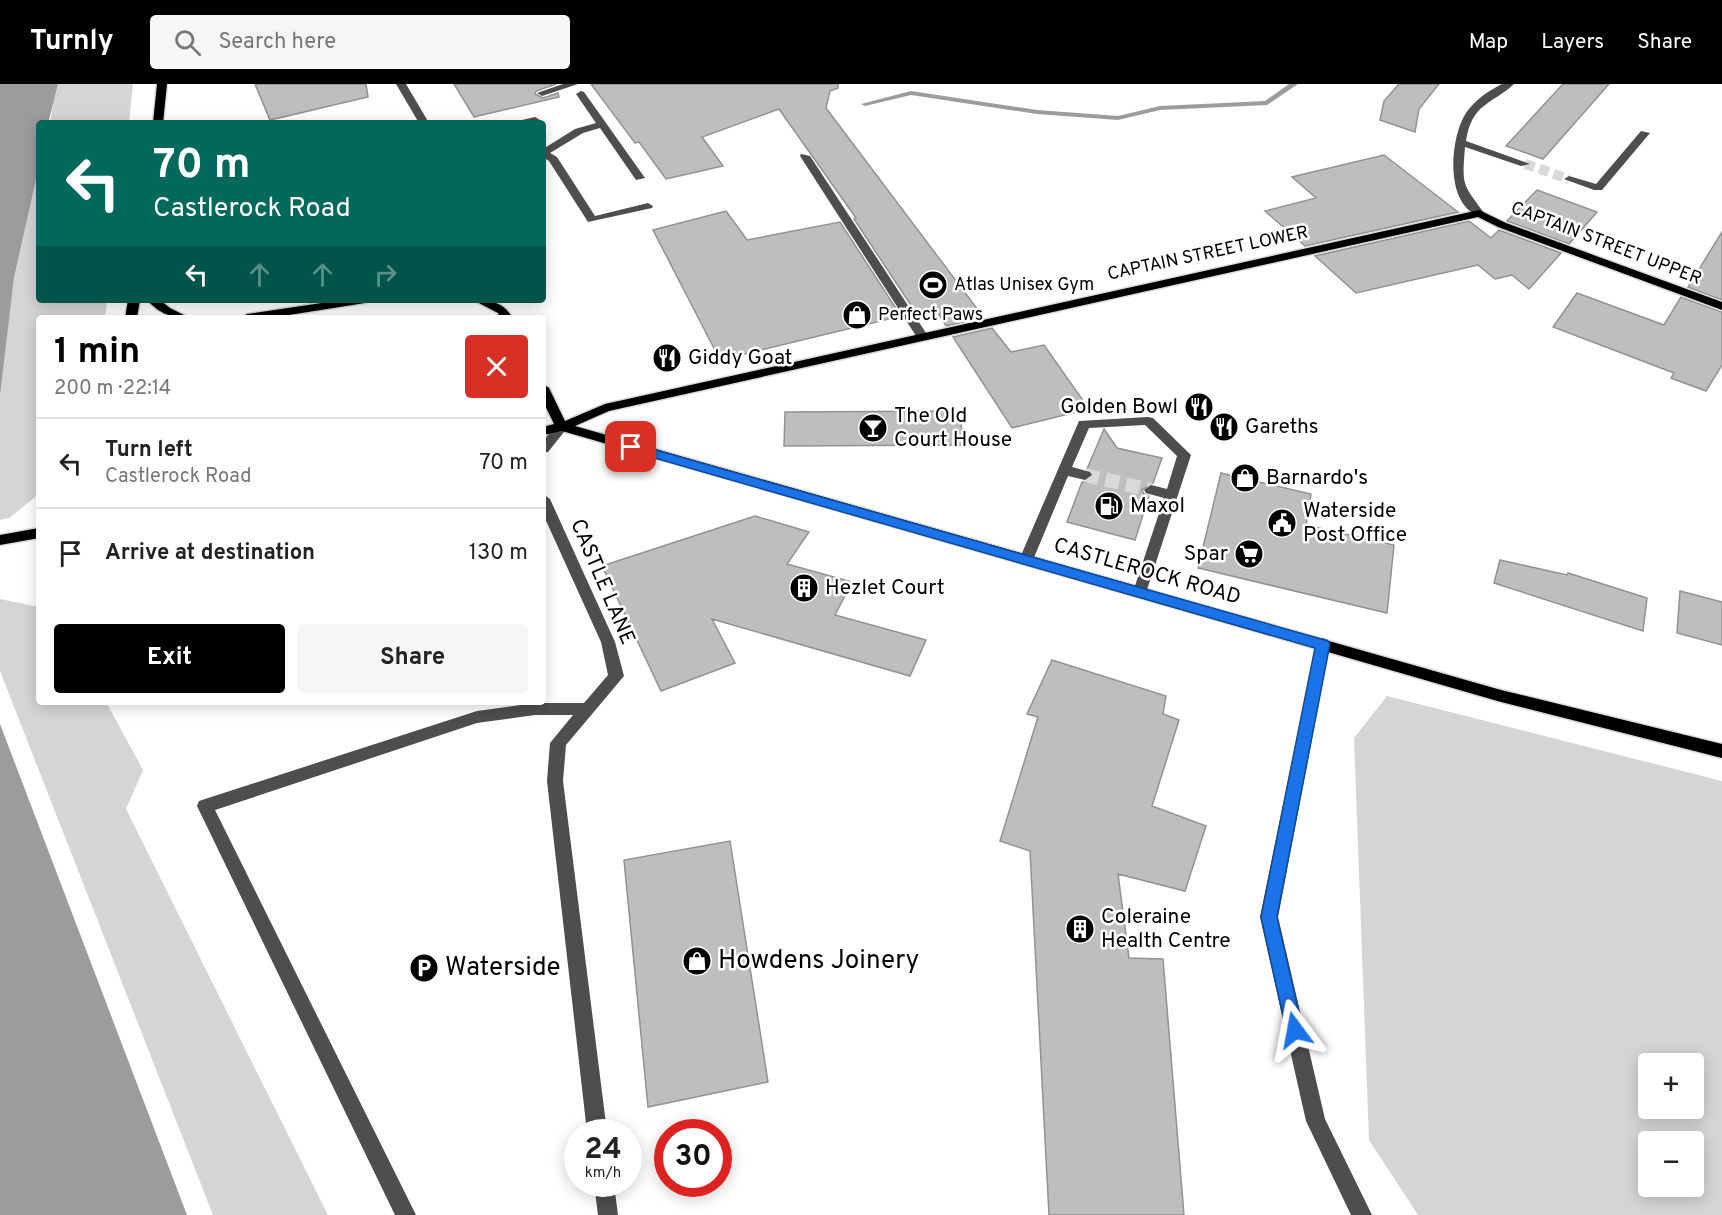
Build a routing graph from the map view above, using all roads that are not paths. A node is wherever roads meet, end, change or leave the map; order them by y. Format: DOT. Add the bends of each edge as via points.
graph roads {
  1 [pos="162,84"];
  2 [pos="400,84"];
  3 [pos="573,84"];
  4 [pos="1509,84"];
  5 [pos="542,93"];
  6 [pos="581,94"];
  7 [pos="158,120"];
  8 [pos="422,120"];
  9 [pos="602,124"];
  10 [pos="1645,133"];
  11 [pos="1460,142"];
  12 [pos="546,151"];
  13 [pos="546,155"];
  14 [pos="805,156"];
  15 [pos="1525,164"];
  16 [pos="639,178"];
  17 [pos="1569,179"];
  18 [pos="648,206"];
  19 [pos="1479,213"];
  20 [pos="157,303"];
  21 [pos="345,303"];
  22 [pos="486,303"];
  23 [pos="1722,306"];
  24 [pos="502,310"];
  25 [pos="176,315"];
  26 [pos="267,315"];
  27 [pos="922,336"];
  28 [pos="546,394"];
  29 [pos="562,428"];
  30 [pos="546,431"];
  31 [pos="546,446"];
  32 [pos="1064,470"];
  33 [pos="1085,475"];
  34 [pos="1151,490"];
  35 [pos="1172,495"];
  36 [pos="546,506"];
  37 [pos="36,529"];
  38 [pos="36,534"];
  39 [pos="21,536"];
  40 [pos="0,540"];
  41 [pos="1026,560"];
  42 [pos="1140,592"];
  43 [pos="1323,644"];
  44 [pos="586,709"];
  45 [pos="1722,751"];
  46 [pos="595,1119"];
  47 [pos="606,1197"];
  48 [pos="406,1215"];
  49 [pos="608,1215"];
  50 [pos="1362,1215"];
  1 -- 7 [label="main road"];
  2 -- 8 [label="street"];
  3 -- 5 [label="street"];
  4 -- 11 [label="street" via="1476,107 1464,124"];
  6 -- 9 [label="street"];
  9 -- 12 [label="street" via="579,131"];
  9 -- 16 [label="street"];
  10 -- 17 [label="street" via="1598,188"];
  11 -- 15 [label="street"];
  11 -- 19 [label="street" via="1459,184"];
  13 -- 18 [label="street" via="553,159 592,220"];
  14 -- 27 [label="street"];
  19 -- 23 [label="main road, CAPTAIN STREET UPPER"];
  19 -- 27 [label="main road, CAPTAIN STREET LOWER"];
  20 -- 25 [label="main road"];
  21 -- 26 [label="main road"];
  22 -- 24 [label="main road"];
  27 -- 29 [label="main road, CAPTAIN STREET LOWER" via="605,408"];
  28 -- 29 [label="main road"];
  29 -- 30 [label="main road"];
  29 -- 31 [label="street"];
  29 -- 41 [label="main road, CASTLEROCK ROAD"];
  32 -- 33 [label="street"];
  32 -- 35 [label="street" via="1084,424 1148,421 1184,455"];
  32 -- 41 [label="street"];
  34 -- 35 [label="street"];
  35 -- 42 [label="street"];
  36 -- 44 [label="street, CASTLE LANE" via="608,642 616,676"];
  37 -- 39 [label="main road"];
  38 -- 39 [label="main road"];
  39 -- 40 [label="main road"];
  41 -- 42 [label="main road, CASTLEROCK ROAD"];
  42 -- 43 [label="main road, CASTLEROCK ROAD"];
  43 -- 45 [label="main road, CASTLEROCK ROAD" via="1501,696"];
  43 -- 50 [label="street" via="1269,917 1316,1121"];
  44 -- 46 [label="street" via="558,743 555,780"];
  44 -- 48 [label="street" via="535,709 477,717 205,806"];
  47 -- 49 [label="street"];
}
